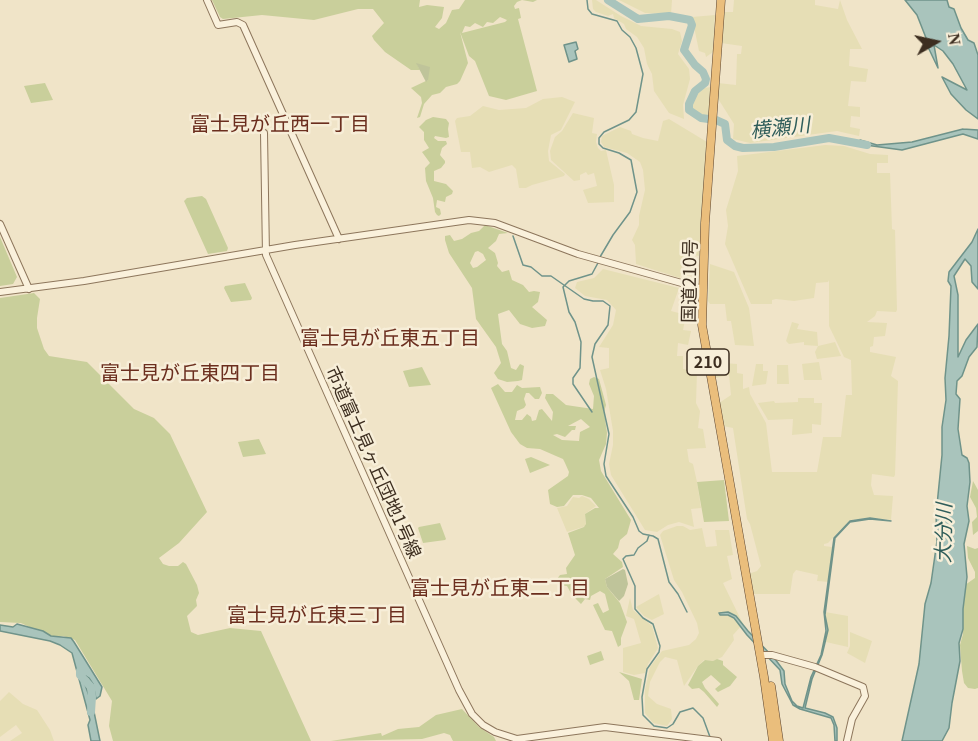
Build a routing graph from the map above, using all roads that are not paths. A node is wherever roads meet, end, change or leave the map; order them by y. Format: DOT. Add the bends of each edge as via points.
graph roads {
  1 [pos="207,0"];
  2 [pos="721,0"];
  3 [pos="264,133"];
  4 [pos="0,224"];
  5 [pos="339,239"];
  6 [pos="265,250"];
  7 [pos="29,288"];
  8 [pos="703,289"];
  9 [pos="0,292"];
  10 [pos="748,595"];
  11 [pos="764,655"];
  12 [pos="718,741"];
  13 [pos="773,741"];
  14 [pos="779,741"];
  15 [pos="847,741"];
  1 -- 5 [label="street" via="218,25 243,25"];
  2 -- 8 [label="highway, 国道210号 / 210"];
  3 -- 6 [label="street"];
  4 -- 7 [label="street"];
  5 -- 6 [label="street"];
  5 -- 8 [label="street" via="460,220 487,221 584,256"];
  6 -- 7 [label="street"];
  6 -- 12 [label="street, 市道富士見ヶ丘団地1号線" via="474,717 492,731 512,738 604,727"];
  7 -- 9 [label="street"];
  8 -- 10 [label="highway, 国道210号 / 210" via="704,336"];
  10 -- 11 [label="highway, 国道210号 / 210"];
  10 -- 13 [label="highway, 国道210号 / 210"];
  11 -- 14 [label="highway, 国道210号 / 210"];
  11 -- 15 [label="street" via="815,667 864,687 865,696 852,719"];
}
